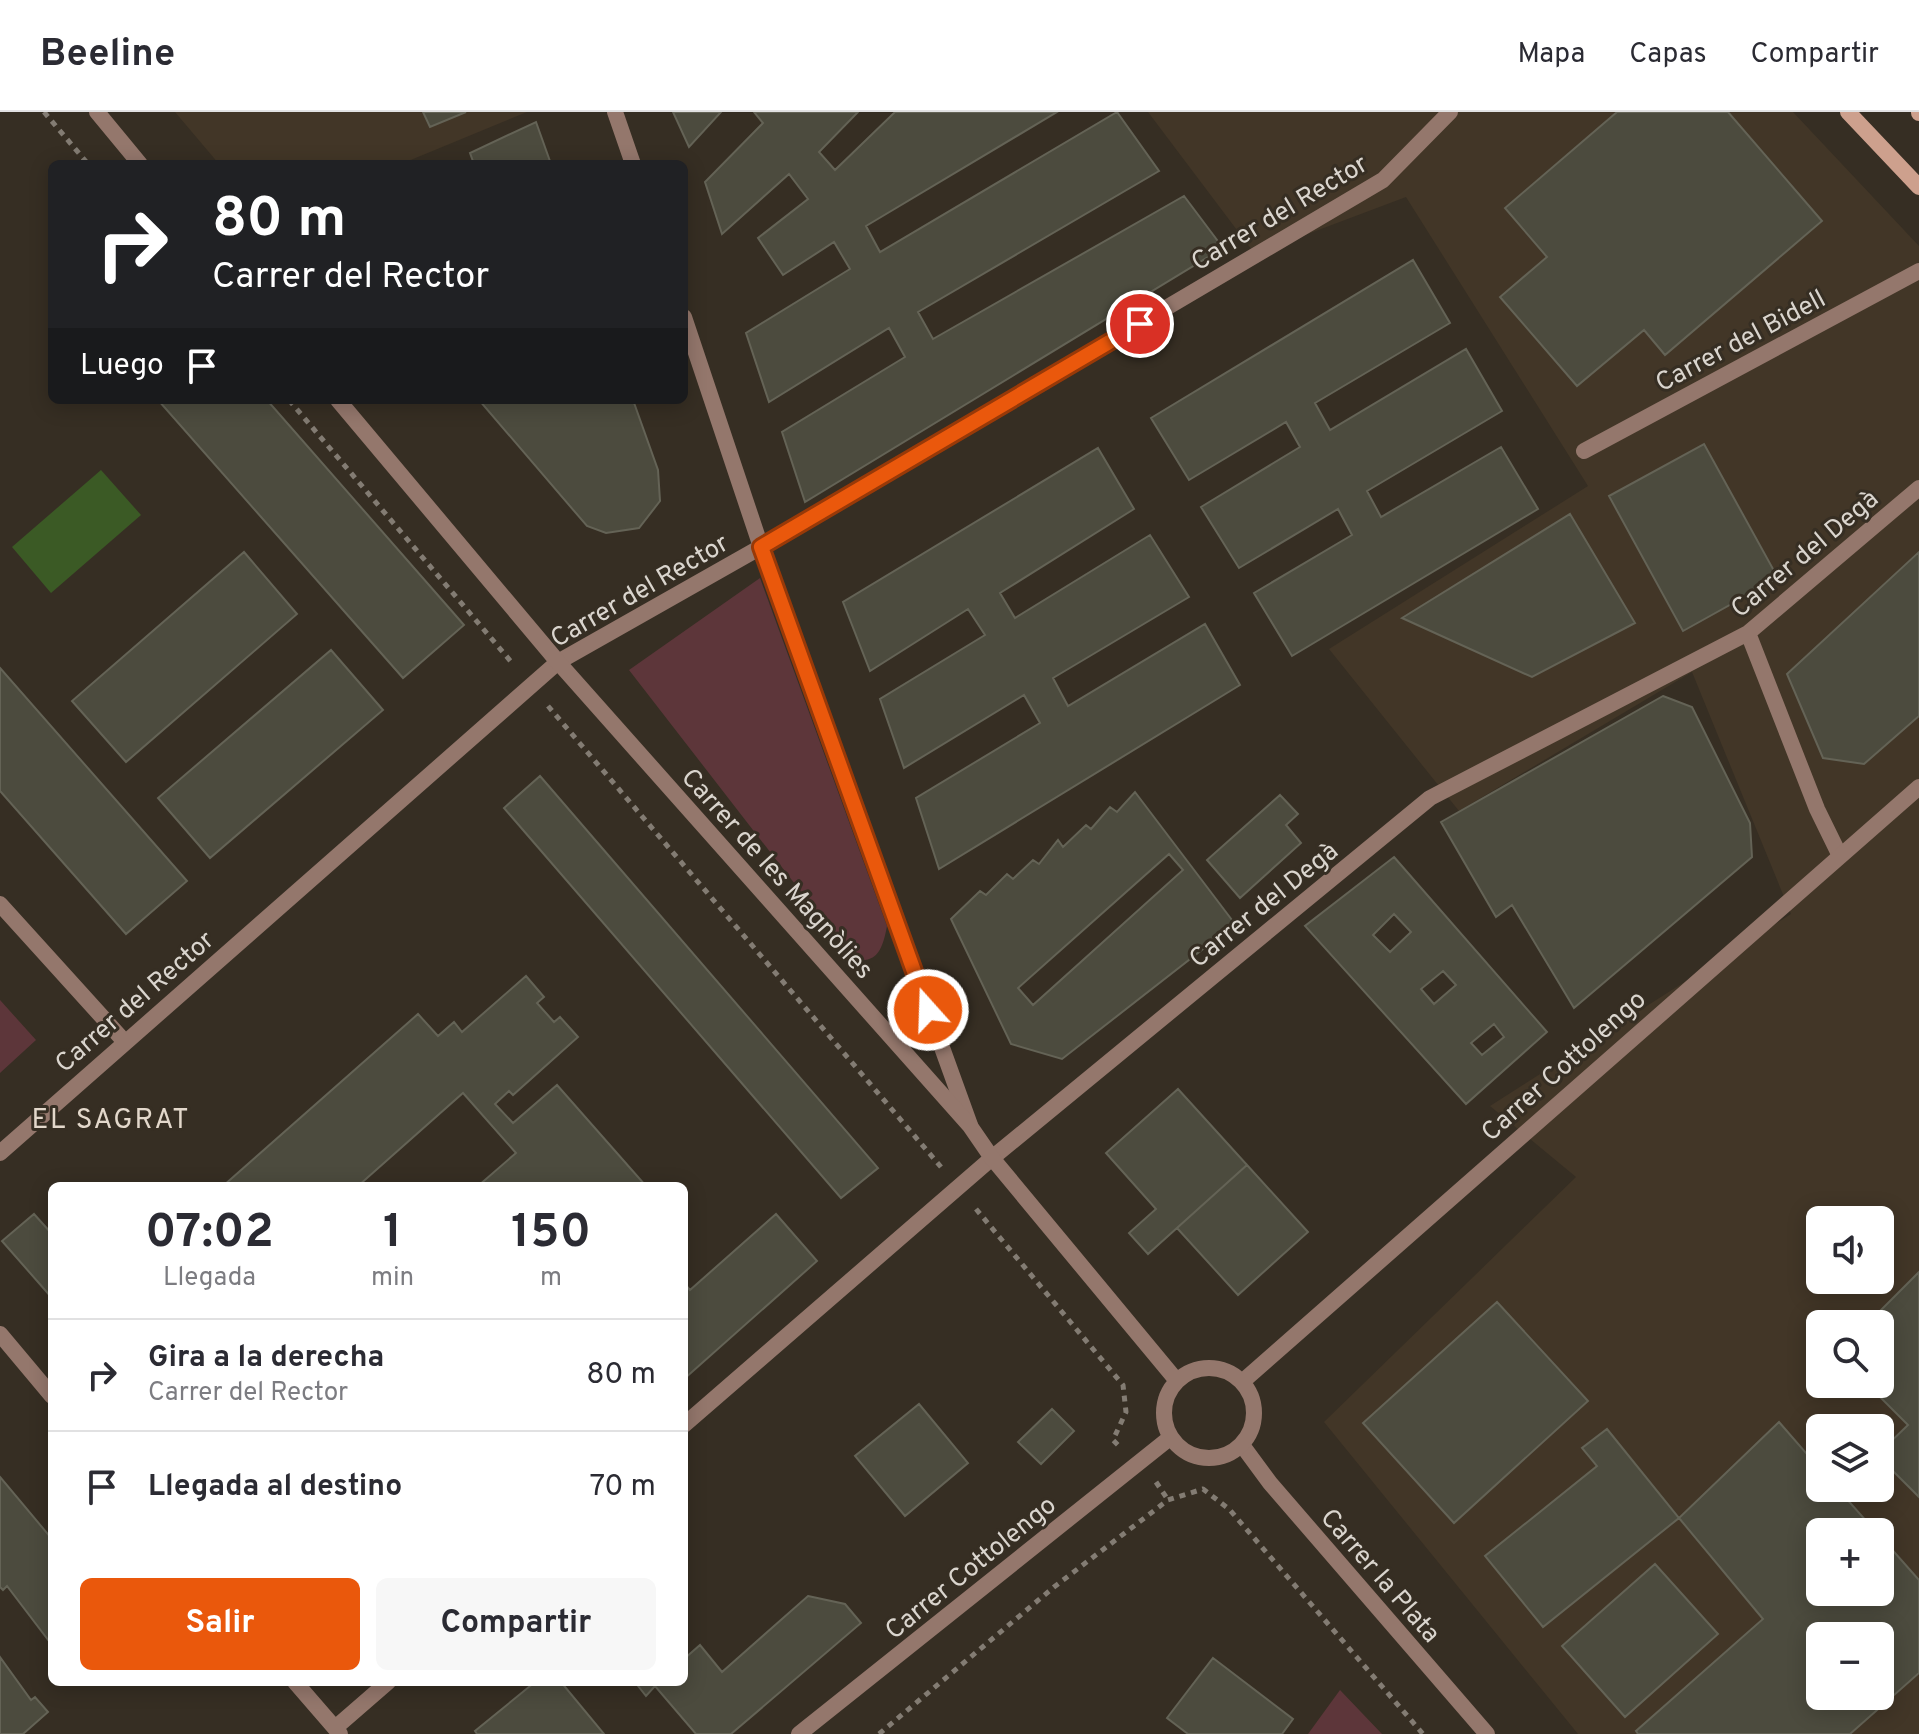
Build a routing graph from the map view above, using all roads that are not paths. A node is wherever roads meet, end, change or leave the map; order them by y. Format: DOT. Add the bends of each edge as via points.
graph roads {
  1 [pos="97,112"];
  2 [pos="615,112"];
  3 [pos="1450,112"];
  4 [pos="1848,112"];
  5 [pos="137,160"];
  6 [pos="632,160"];
  7 [pos="1919,187"];
  8 [pos="1919,271"];
  9 [pos="688,329"];
  10 [pos="341,404"];
  11 [pos="1584,451"];
  12 [pos="1919,488"];
  13 [pos="761,547"];
  14 [pos="1748,633"];
  15 [pos="558,662"];
  16 [pos="1919,787"];
  17 [pos="1839,854"];
  18 [pos="0,904"];
  19 [pos="124,1041"];
  20 [pos="970,1126"];
  21 [pos="0,1153"];
  22 [pos="992,1158"];
  23 [pos="0,1334"];
  24 [pos="1177,1381"];
  25 [pos="1242,1382"];
  26 [pos="48,1391"];
  27 [pos="688,1422"];
  28 [pos="1171,1437"];
  29 [pos="1242,1445"];
  30 [pos="298,1686"];
  31 [pos="384,1686"];
  32 [pos="337,1731"];
  33 [pos="799,1734"];
  34 [pos="1487,1734"];
  1 -- 5 [label="street"];
  2 -- 6 [label="street"];
  3 -- 13 [label="street, Carrer del Rector" via="1383,180"];
  4 -- 7 [label="main road"];
  8 -- 11 [label="street, Carrer del Bidell"];
  9 -- 13 [label="street"];
  10 -- 15 [label="street, Carrer de les Magnòlies"];
  12 -- 14 [label="street, Carrer del Degà"];
  13 -- 15 [label="street, Carrer del Rector"];
  13 -- 20 [label="street"];
  14 -- 17 [label="street"];
  14 -- 22 [label="street, Carrer del Degà" via="1430,798"];
  15 -- 19 [label="street, Carrer del Rector"];
  15 -- 20 [label="street, Carrer de les Magnòlies"];
  16 -- 17 [label="street, Carrer Cottolengo"];
  17 -- 25 [label="street, Carrer Cottolengo"];
  18 -- 19 [label="street"];
  19 -- 21 [label="street, Carrer del Rector"];
  20 -- 22 [label="street, Carrer de les Magnòlies"];
  22 -- 24 [label="street, Carrer de les Magnòlies"];
  22 -- 27 [label="street, Carrer del Degà"];
  23 -- 26 [label="street"];
  24 -- 25 [label="street" via="1203,1368"];
  24 -- 28 [label="street" via="1164,1408"];
  25 -- 29 [label="street" via="1254,1407 1250,1434"];
  28 -- 29 [label="street" via="1179,1448 1204,1458 1218,1458"];
  28 -- 33 [label="street, Carrer Cottolengo"];
  29 -- 34 [label="street, Carrer la Plata"];
  30 -- 32 [label="street"];
  31 -- 32 [label="street"];
}
